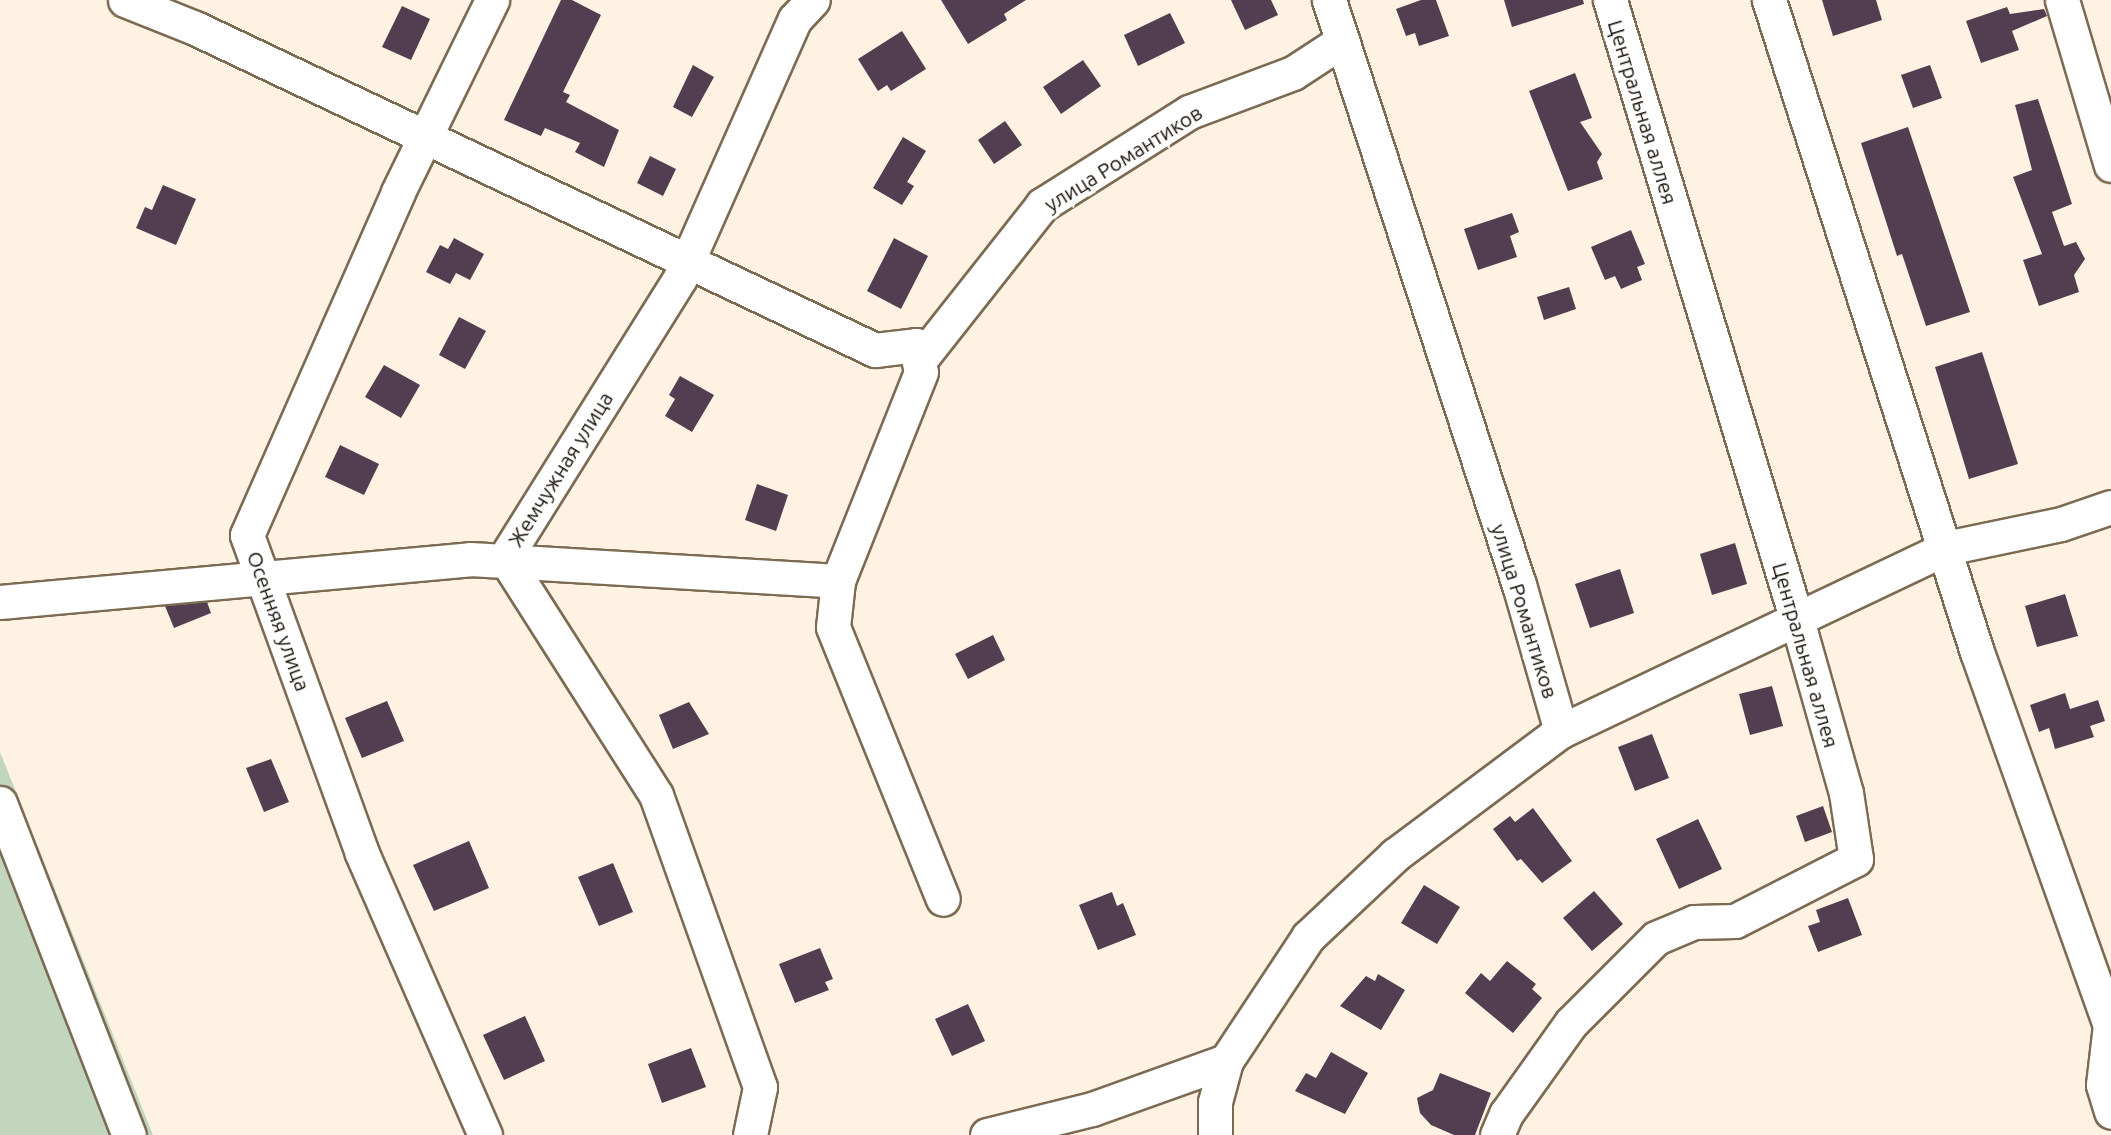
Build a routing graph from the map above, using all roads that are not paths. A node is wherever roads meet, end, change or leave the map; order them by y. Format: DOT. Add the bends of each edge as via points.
graph roads {
  1 [pos="125,0"];
  2 [pos="492,0"];
  3 [pos="813,0"];
  4 [pos="1329,0"];
  5 [pos="1610,0"];
  6 [pos="1769,0"];
  7 [pos="2062,0"];
  8 [pos="1342,41"];
  9 [pos="425,136"];
  10 [pos="2111,165"];
  11 [pos="688,260"];
  12 [pos="919,360"];
  13 [pos="2111,507"];
  14 [pos="1946,548"];
  15 [pos="507,561"];
  16 [pos="264,581"];
  17 [pos="838,581"];
  18 [pos="0,603"];
  19 [pos="1797,622"];
  20 [pos="1560,730"];
  21 [pos="0,803"];
  22 [pos="943,899"];
  23 [pos="1226,1061"];
  24 [pos="2111,1112"];
  25 [pos="129,1135"];
  26 [pos="485,1135"];
  27 [pos="750,1135"];
  28 [pos="987,1135"];
  29 [pos="1215,1135"];
  30 [pos="1497,1135"];
  1 -- 9 [label="street"];
  2 -- 9 [label="street, Осенняя улица"];
  3 -- 11 [label="street, Жемчужная улица" via="794,19"];
  4 -- 8 [label="street, улица Романтиков"];
  5 -- 19 [label="street, Центральная аллея"];
  6 -- 14 [label="street"];
  7 -- 10 [label="street"];
  8 -- 12 [label="street, улица Романтиков" via="1293,73 1189,112 1042,205"];
  8 -- 20 [label="street, улица Романтиков" via="1520,585"];
  9 -- 11 [label="street"];
  9 -- 16 [label="street, Осенняя улица" via="247,535"];
  11 -- 12 [label="street" via="875,350 916,345"];
  11 -- 15 [label="street, Жемчужная улица"];
  12 -- 17 [label="street" via="922,372"];
  13 -- 14 [label="street" via="2061,524"];
  14 -- 19 [label="street"];
  14 -- 24 [label="street" via="1977,652 2109,1025 2103,1085"];
  15 -- 16 [label="street" via="470,559"];
  15 -- 17 [label="street"];
  15 -- 27 [label="street, Жемчужная улица" via="656,795 761,1087"];
  16 -- 18 [label="street"];
  16 -- 26 [label="street, Осенняя улица" via="362,853"];
  17 -- 22 [label="street" via="833,627"];
  19 -- 20 [label="street"];
  19 -- 30 [label="street, Центральная аллея" via="1846,793 1856,859 1735,921 1694,922 1656,938 1571,1023 1506,1114"];
  20 -- 23 [label="street" via="1395,855 1308,937"];
  21 -- 25 [label="street"];
  23 -- 28 [label="street" via="1092,1109"];
  23 -- 29 [label="street" via="1214,1102"];
}
